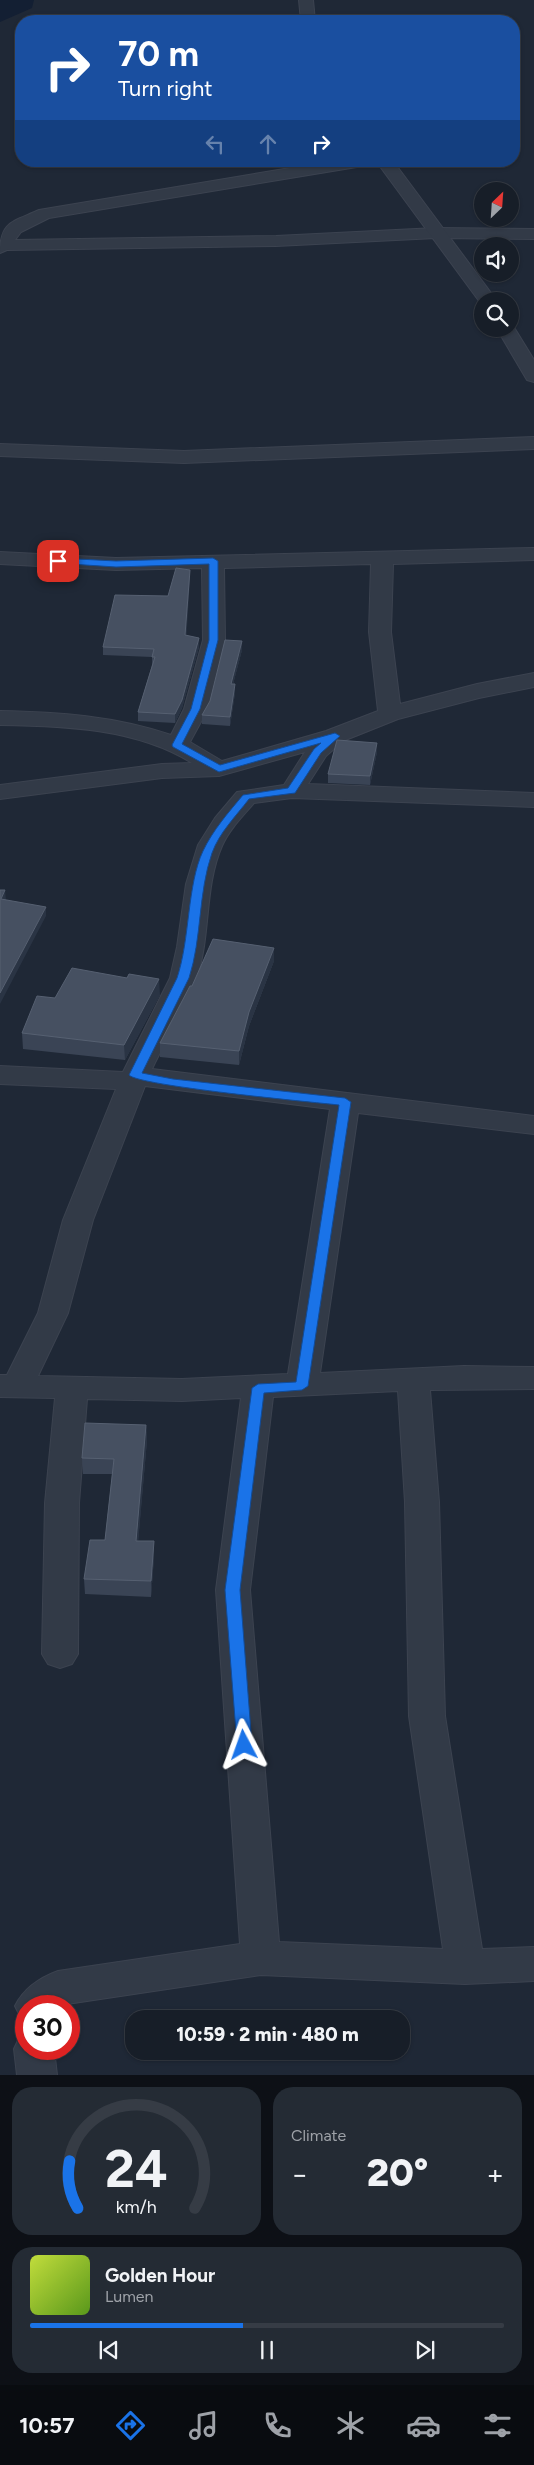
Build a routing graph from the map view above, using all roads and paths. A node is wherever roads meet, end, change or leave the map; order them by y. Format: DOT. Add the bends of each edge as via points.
graph roads {
  1 [pos="306,0"];
  2 [pos="307,15"];
  3 [pos="327,167"];
  4 [pos="388,167"];
  5 [pos="436,233"];
  6 [pos="534,234"];
  7 [pos="4,238"];
  8 [pos="481,292"];
  9 [pos="511,337"];
  10 [pos="534,376"];
  11 [pos="534,443"];
  12 [pos="0,450"];
  13 [pos="534,554"];
  14 [pos="0,558"];
  15 [pos="382,558"];
  16 [pos="213,561"];
  17 [pos="534,680"];
  18 [pos="390,714"];
  19 [pos="0,718"];
  20 [pos="335,736"];
  21 [pos="177,745"];
  22 [pos="219,769"];
  23 [pos="292,791"];
  24 [pos="0,792"];
  25 [pos="534,800"];
  26 [pos="0,1075"];
  27 [pos="134,1078"];
  28 [pos="345,1102"];
  29 [pos="534,1125"];
  30 [pos="534,1378"];
  31 [pos="413,1379"];
  32 [pos="9,1386"];
  33 [pos="302,1386"];
  34 [pos="72,1387"];
  35 [pos="258,1388"];
  36 [pos="60,1654"];
  37 [pos="261,1958"];
  38 [pos="534,1964"];
  39 [pos="465,1967"];
  40 [pos="49,1995"];
  41 [pos="35,2060"];
  42 [pos="37,2075"];
  1 -- 2 [label="street"];
  3 -- 7 [label="street" via="45,214"];
  4 -- 5 [label="street"];
  5 -- 6 [label="street"];
  5 -- 7 [label="street" via="276,241"];
  5 -- 8 [label="street"];
  9 -- 10 [label="street"];
  11 -- 12 [label="street" via="184,457"];
  13 -- 15 [label="street"];
  14 -- 16 [label="street" via="116,564"];
  15 -- 16 [label="street"];
  15 -- 18 [label="street" via="380,632"];
  16 -- 21 [label="street" via="214,640 196,709"];
  17 -- 18 [label="street" via="486,688"];
  18 -- 20 [label="street"];
  19 -- 21 [label="street" via="50,718 97,724"];
  20 -- 22 [label="street"];
  20 -- 23 [label="street" via="317,752"];
  21 -- 22 [label="street"];
  22 -- 24 [label="street" via="162,771"];
  23 -- 25 [label="street"];
  23 -- 27 [label="street" via="246,797 207,852 188,962 177,994"];
  26 -- 27 [label="street"];
  27 -- 28 [label="street"];
  27 -- 32 [label="street" via="78,1220 53,1314"];
  28 -- 29 [label="street"];
  28 -- 33 [label="street"];
  30 -- 31 [label="street"];
  31 -- 33 [label="street"];
  31 -- 39 [label="street" via="422,1502 427,1716"];
  32 -- 34 [label="street"];
  33 -- 35 [label="street"];
  34 -- 35 [label="street"];
  34 -- 36 [label="street" via="62,1503"];
  35 -- 37 [label="street" via="232,1590"];
  37 -- 39 [label="street"];
  37 -- 40 [label="street" via="58,1988"];
  38 -- 39 [label="street"];
  41 -- 42 [label="street"];
}
